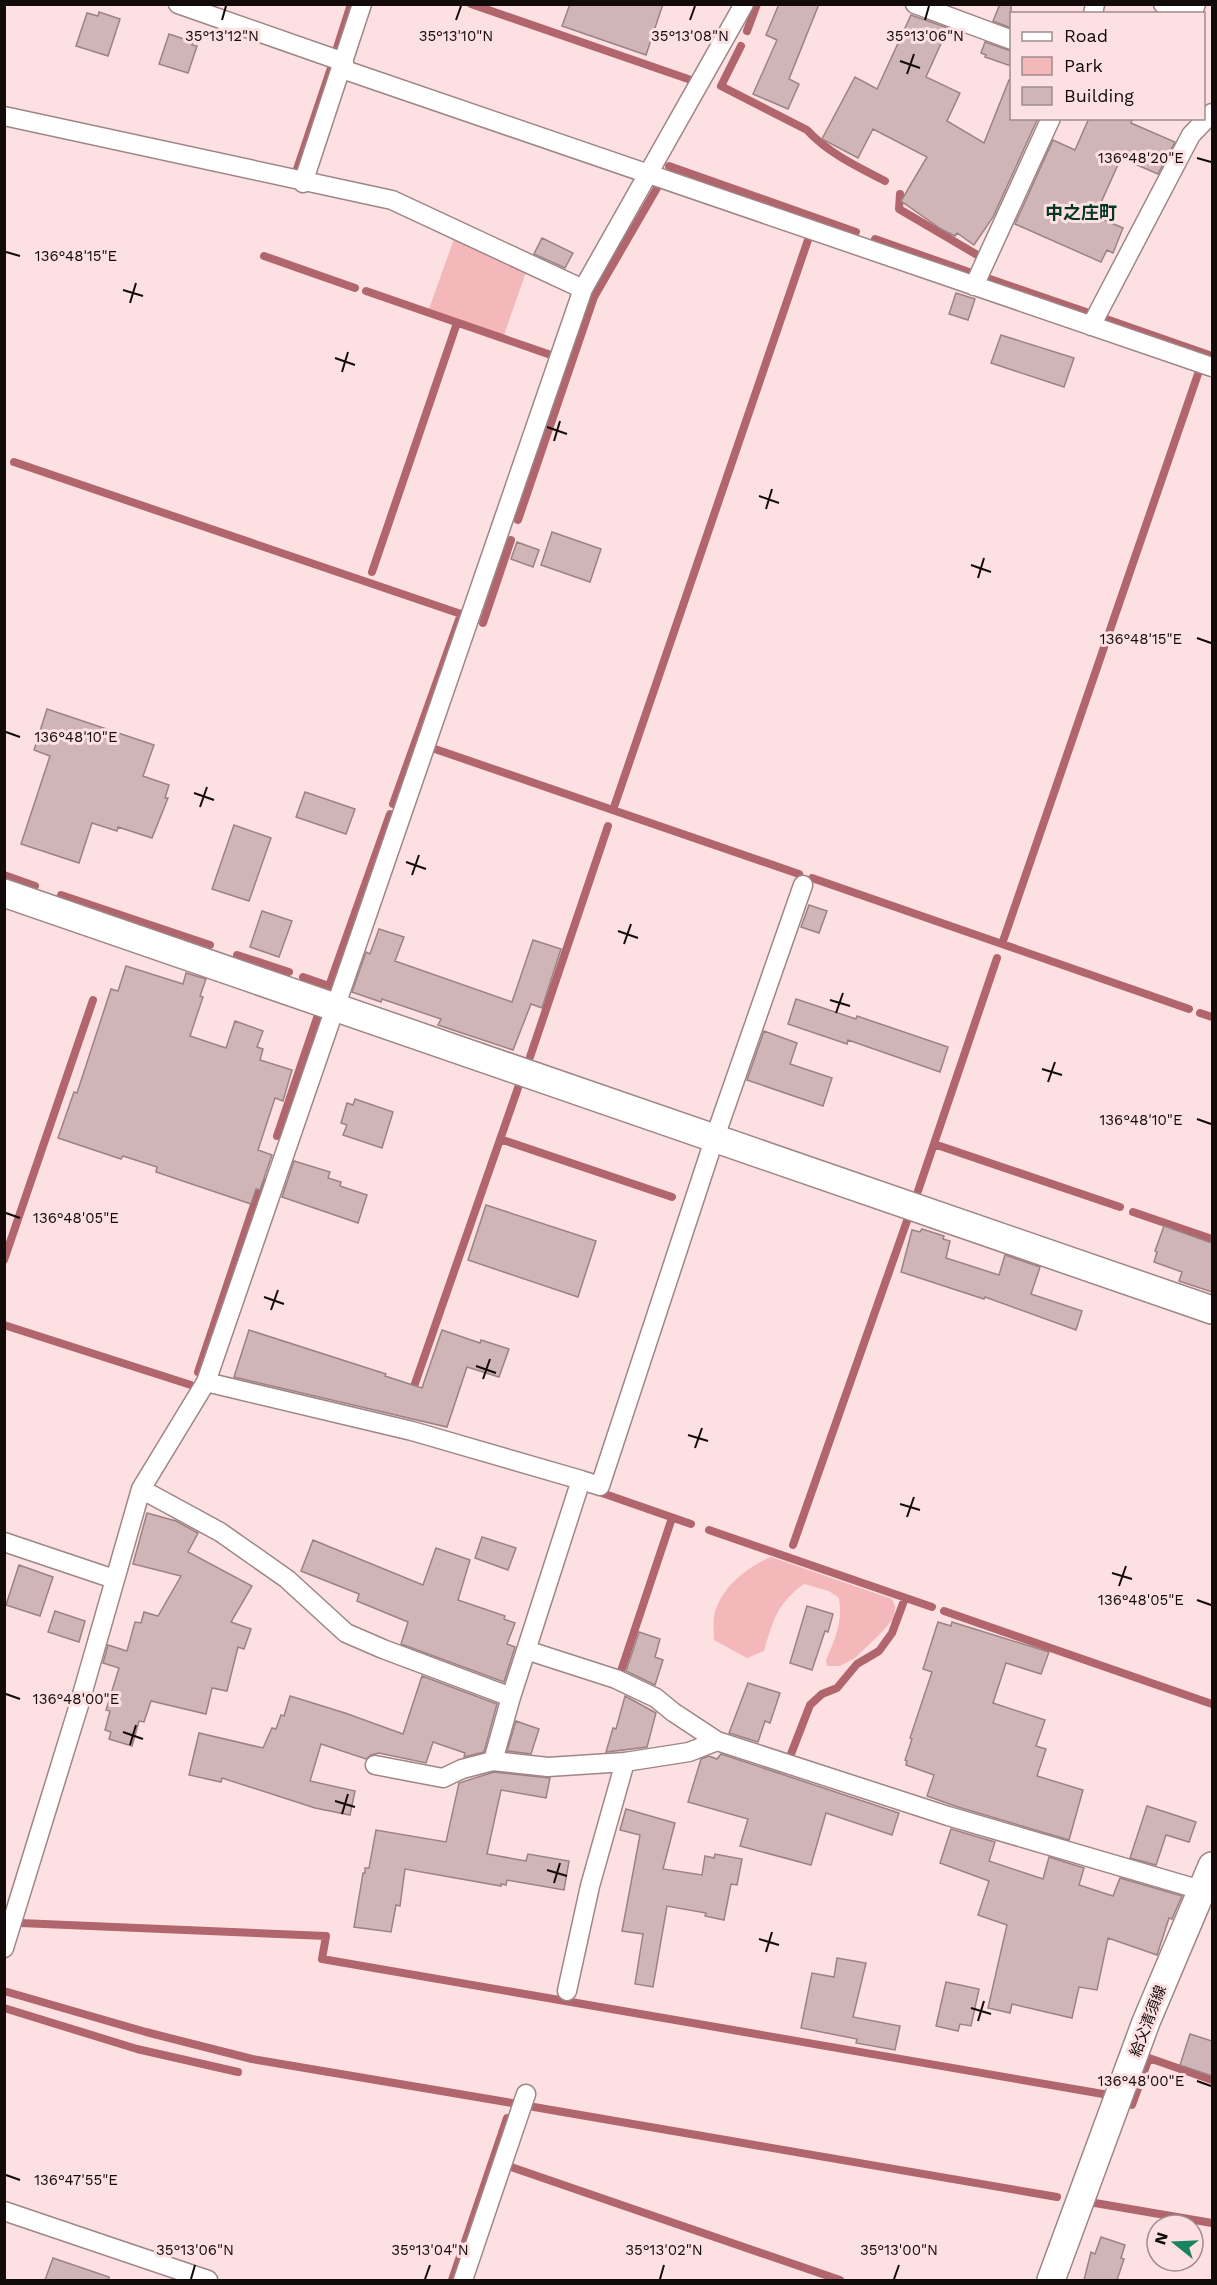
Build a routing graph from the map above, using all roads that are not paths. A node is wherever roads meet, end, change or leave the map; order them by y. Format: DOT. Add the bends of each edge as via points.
graph roads {
  1 [pos="178,4"];
  2 [pos="362,4"];
  3 [pos="744,4"];
  4 [pos="915,4"];
  5 [pos="1163,4"];
  6 [pos="1190,12"];
  7 [pos="1010,40"];
  8 [pos="343,66"];
  9 [pos="1212,113"];
  10 [pos="4,116"];
  11 [pos="1050,120"];
  12 [pos="649,173"];
  13 [pos="303,183"];
  14 [pos="974,286"];
  15 [pos="582,290"];
  16 [pos="1091,326"];
  17 [pos="1212,367"];
  18 [pos="803,885"];
  19 [pos="4,893"];
  20 [pos="337,1008"];
  21 [pos="715,1137"];
  22 [pos="1212,1310"];
  23 [pos="206,1382"];
  24 [pos="581,1480"];
  25 [pos="141,1489"];
  26 [pos="4,1542"];
  27 [pos="114,1579"];
  28 [pos="526,1650"];
  29 [pos="511,1697"];
  30 [pos="717,1741"];
  31 [pos="493,1761"];
  32 [pos="625,1761"];
  33 [pos="375,1765"];
  34 [pos="1207,1878"];
  35 [pos="4,1948"];
  36 [pos="567,1991"];
  37 [pos="526,2094"];
  38 [pos="4,2211"];
  39 [pos="208,2280"];
  40 [pos="463,2280"];
  41 [pos="1051,2280"];
  1 -- 8 [label="street"];
  2 -- 8 [label="street"];
  3 -- 12 [label="street"];
  4 -- 7 [label="street"];
  5 -- 6 [label="street"];
  8 -- 12 [label="street"];
  8 -- 13 [label="street"];
  9 -- 16 [label="street" via="1191,135"];
  10 -- 13 [label="street"];
  11 -- 14 [label="street"];
  12 -- 14 [label="street"];
  12 -- 15 [label="street"];
  13 -- 15 [label="street" via="392,200"];
  14 -- 16 [label="street"];
  15 -- 20 [label="street"];
  16 -- 17 [label="street"];
  18 -- 21 [label="street"];
  19 -- 20 [label="street"];
  20 -- 21 [label="street"];
  20 -- 23 [label="street"];
  21 -- 22 [label="street"];
  21 -- 24 [label="street" via="600,1485"];
  23 -- 24 [label="street" via="412,1431"];
  23 -- 25 [label="street"];
  24 -- 28 [label="street"];
  25 -- 27 [label="street"];
  25 -- 29 [label="street" via="220,1532 287,1579 346,1633"];
  26 -- 27 [label="street"];
  27 -- 35 [label="street"];
  28 -- 29 [label="street"];
  28 -- 30 [label="street" via="616,1679 656,1698"];
  29 -- 31 [label="street"];
  30 -- 32 [label="street" via="689,1752"];
  30 -- 34 [label="street" via="948,1816"];
  31 -- 32 [label="street" via="548,1767"];
  31 -- 33 [label="street" via="443,1778"];
  32 -- 36 [label="street" via="590,1886"];
  34 -- 41 [label="street, 給父清須線" via="1146,2022"];
  37 -- 40 [label="street"];
  38 -- 39 [label="street"];
}
